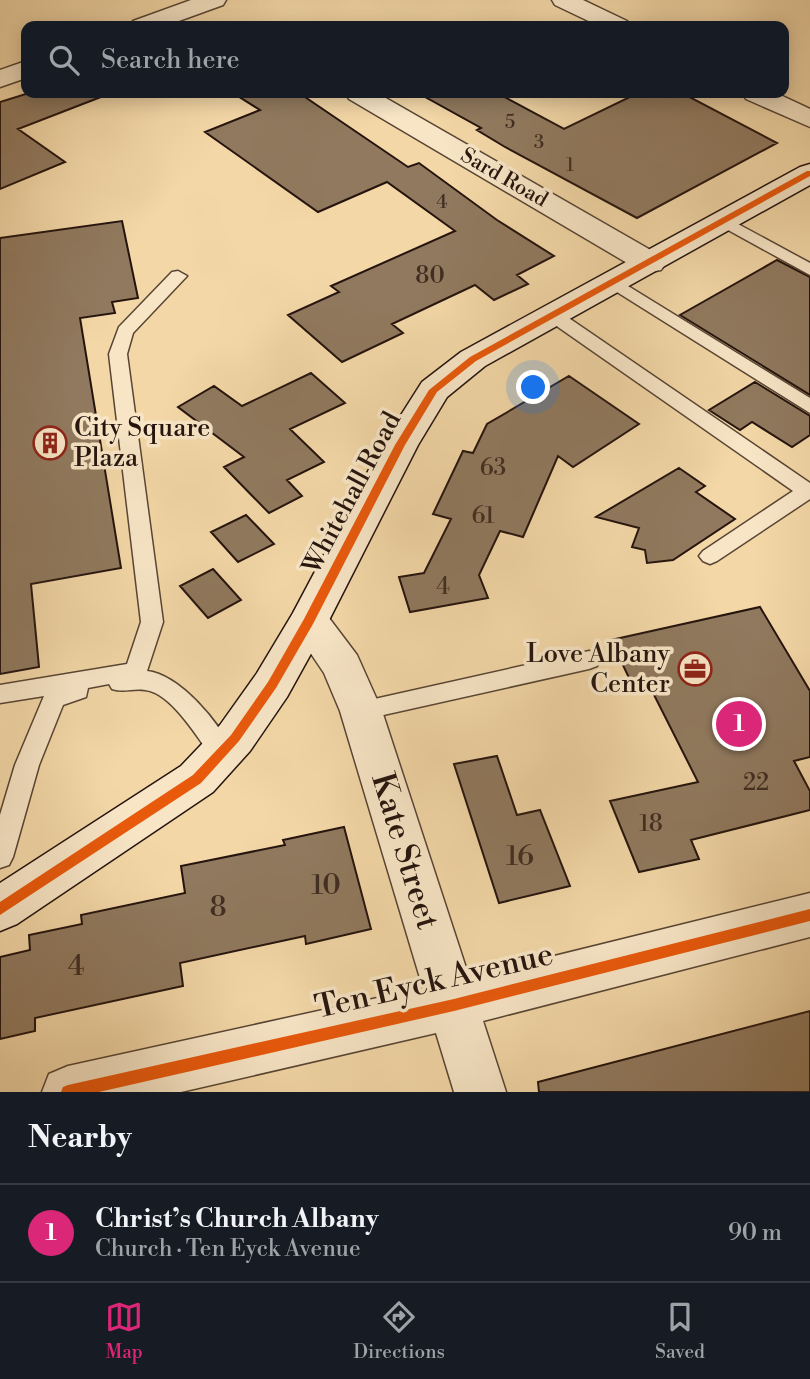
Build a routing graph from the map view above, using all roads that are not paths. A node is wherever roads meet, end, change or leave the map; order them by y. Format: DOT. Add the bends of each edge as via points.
graph roads {
  1 [pos="214,0"];
  2 [pos="564,0"];
  3 [pos="156,21"];
  4 [pos="608,21"];
  5 [pos="21,71"];
  6 [pos="0,79"];
  7 [pos="367,98"];
  8 [pos="766,98"];
  9 [pos="810,119"];
  10 [pos="810,173"];
  11 [pos="724,222"];
  12 [pos="650,263"];
  13 [pos="810,270"];
  14 [pos="178,276"];
  15 [pos="615,283"];
  16 [pos="554,316"];
  17 [pos="810,407"];
  18 [pos="809,489"];
  19 [pos="710,556"];
  20 [pos="309,621"];
  21 [pos="589,660"];
  22 [pos="99,681"];
  23 [pos="0,694"];
  24 [pos="361,711"];
  25 [pos="222,753"];
  26 [pos="0,857"];
  27 [pos="0,909"];
  28 [pos="810,915"];
  29 [pos="454,1004"];
  30 [pos="68,1092"];
  31 [pos="480,1092"];
  1 -- 3 [label="street"];
  2 -- 4 [label="street"];
  5 -- 6 [label="street"];
  7 -- 12 [label="street, Sard Road"];
  8 -- 9 [label="street"];
  10 -- 11 [label="street, Whitehall Road"];
  11 -- 12 [label="street, Whitehall Road"];
  11 -- 13 [label="lane"];
  12 -- 15 [label="street, Whitehall Road"];
  14 -- 22 [label="lane" via="125,331 117,354 152,622 136,671"];
  15 -- 16 [label="street, Whitehall Road"];
  15 -- 17 [label="lane"];
  16 -- 18 [label="lane"];
  16 -- 20 [label="street, Whitehall Road" via="473,359 435,390 400,446"];
  18 -- 19 [label="lane"];
  20 -- 24 [label="street, Kate Street" via="342,666"];
  20 -- 25 [label="street, Whitehall Road" via="272,685"];
  21 -- 24 [label="lane"];
  22 -- 23 [label="lane"];
  22 -- 25 [label="lane" via="150,680 180,698"];
  22 -- 26 [label="lane" via="54,699 27,765"];
  24 -- 29 [label="street, Kate Street"];
  25 -- 27 [label="street, Whitehall Road" via="197,779"];
  28 -- 29 [label="street, Ten Eyck Avenue"];
  29 -- 30 [label="street, Ten Eyck Avenue"];
  29 -- 31 [label="street, Kate Street"];
}
